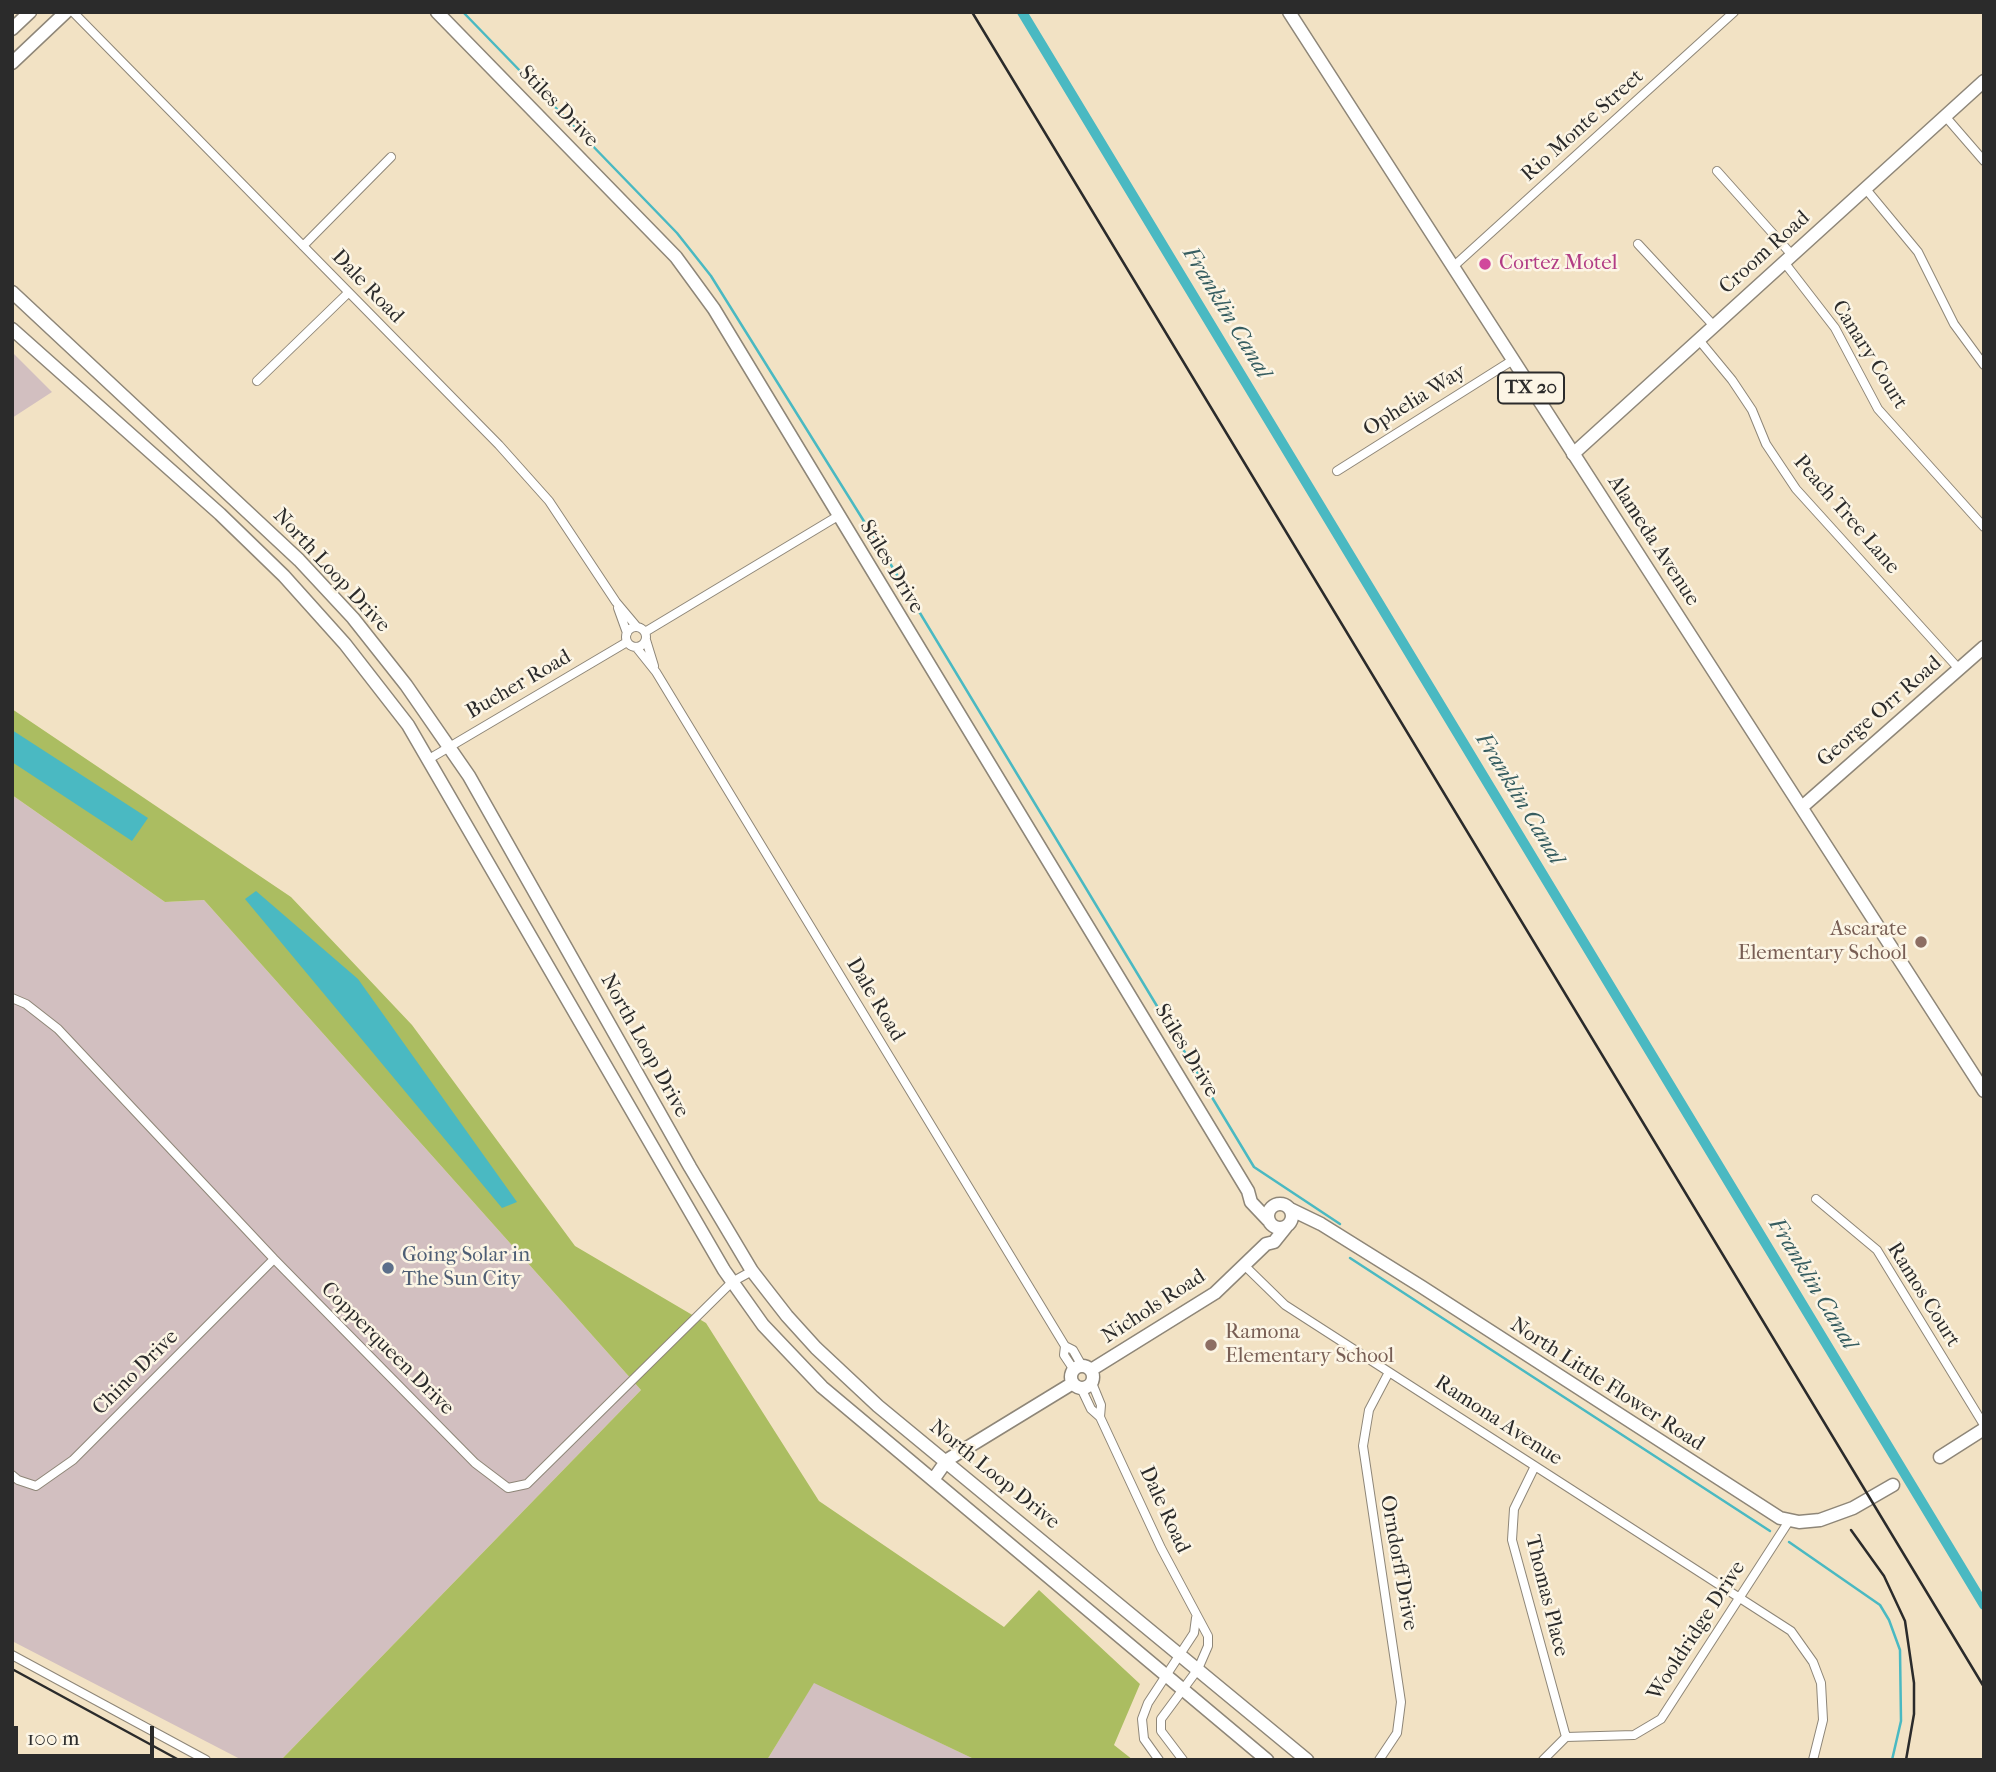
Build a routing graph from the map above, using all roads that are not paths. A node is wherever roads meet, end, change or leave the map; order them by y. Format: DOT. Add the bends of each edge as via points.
graph roads {
  1 [pos="30,12"];
  2 [pos="65,12"];
  3 [pos="73,12"];
  4 [pos="437,12"];
  5 [pos="1734,12"];
  6 [pos="1295,14"];
  7 [pos="12,29"];
  8 [pos="12,63"];
  9 [pos="1984,80"];
  10 [pos="1945,116"];
  11 [pos="391,157"];
  12 [pos="1984,161"];
  13 [pos="1717,172"];
  14 [pos="1865,188"];
  15 [pos="1638,244"];
  16 [pos="303,246"];
  17 [pos="1788,258"];
  18 [pos="1454,266"];
  19 [pos="12,292"];
  20 [pos="348,292"];
  21 [pos="1714,326"];
  22 [pos="12,329"];
  23 [pos="1699,340"];
  24 [pos="1513,360"];
  25 [pos="1984,365"];
  26 [pos="257,381"];
  27 [pos="1573,454"];
  28 [pos="1337,471"];
  29 [pos="838,516"];
  30 [pos="255,518"];
  31 [pos="1984,527"];
  32 [pos="241,533"];
  33 [pos="616,602"];
  34 [pos="643,633"];
  35 [pos="630,640"];
  36 [pos="1984,647"];
  37 [pos="1959,669"];
  38 [pos="656,673"];
  39 [pos="450,746"];
  40 [pos="429,759"];
  41 [pos="1802,807"];
  42 [pos="12,998"];
  43 [pos="601,1009"];
  44 [pos="581,1020"];
  45 [pos="1984,1091"];
  46 [pos="1248,1191"];
  47 [pos="1816,1199"];
  48 [pos="1284,1206"];
  49 [pos="1310,1220"];
  50 [pos="1269,1222"];
  51 [pos="1287,1227"];
  52 [pos="1266,1244"];
  53 [pos="274,1259"];
  54 [pos="1244,1265"];
  55 [pos="752,1271"];
  56 [pos="732,1282"];
  57 [pos="1389,1372"];
  58 [pos="1082,1377"];
  59 [pos="1984,1427"];
  60 [pos="1940,1457"];
  61 [pos="947,1460"];
  62 [pos="1535,1466"];
  63 [pos="12,1475"];
  64 [pos="933,1480"];
  65 [pos="1894,1485"];
  66 [pos="1789,1521"];
  67 [pos="1740,1597"];
  68 [pos="1196,1618"];
  69 [pos="1181,1654"];
  70 [pos="12,1655"];
  71 [pos="1198,1669"];
  72 [pos="1167,1675"];
  73 [pos="1183,1689"];
  74 [pos="1566,1737"];
  75 [pos="206,1760"];
  76 [pos="1159,1760"];
  77 [pos="1182,1760"];
  78 [pos="1267,1760"];
  79 [pos="1307,1760"];
  80 [pos="1378,1760"];
  81 [pos="1544,1760"];
  82 [pos="1813,1760"];
  1 -- 7 [label="main road"];
  2 -- 8 [label="main road"];
  3 -- 16 [label="street, Dale Road"];
  4 -- 29 [label="main road, Stiles Drive" via="676,257 714,309"];
  5 -- 18 [label="street, Rio Monte Street"];
  6 -- 18 [label="main road, Alameda Avenue / TX 20"];
  9 -- 10 [label="main road, Croom Road"];
  10 -- 12 [label="street"];
  10 -- 14 [label="main road, Croom Road"];
  11 -- 16 [label="street"];
  13 -- 17 [label="street, Canary Court"];
  14 -- 17 [label="main road, Croom Road"];
  14 -- 25 [label="street" via="1918,252 1954,324"];
  15 -- 21 [label="street"];
  16 -- 20 [label="street, Dale Road"];
  17 -- 21 [label="main road, Croom Road"];
  17 -- 31 [label="street, Canary Court" via="1835,328 1878,409"];
  18 -- 24 [label="main road, Alameda Avenue / TX 20"];
  19 -- 30 [label="main road, North Loop Drive"];
  20 -- 26 [label="street"];
  20 -- 33 [label="street, Dale Road" via="536,486"];
  21 -- 23 [label="main road, Croom Road"];
  22 -- 32 [label="main road, North Loop Drive"];
  23 -- 27 [label="main road, Croom Road"];
  23 -- 37 [label="street, Peach Tree Lane" via="1739,390 1766,444 1796,489"];
  24 -- 27 [label="main road, Alameda Avenue / TX 20"];
  24 -- 28 [label="street, Ophelia Way"];
  27 -- 41 [label="main road, Alameda Avenue / TX 20"];
  29 -- 34 [label="street"];
  29 -- 46 [label="main road, Stiles Drive"];
  30 -- 32 [label="main road"];
  30 -- 39 [label="main road, North Loop Drive" via="353,618"];
  32 -- 40 [label="main road, North Loop Drive" via="345,644 408,724"];
  33 -- 34 [label="street, Dale Road"];
  33 -- 35 [label="street, Dale Road"];
  34 -- 35 [label="street"];
  34 -- 35 [label="street"];
  34 -- 38 [label="street, Dale Road"];
  35 -- 38 [label="street, Dale Road"];
  35 -- 39 [label="street, Bucher Road"];
  36 -- 37 [label="main road, George Orr Road"];
  37 -- 41 [label="main road, George Orr Road"];
  38 -- 58 [label="street, Dale Road" via="1065,1346 1073,1350"];
  39 -- 40 [label="street, Bucher Road"];
  39 -- 43 [label="main road, North Loop Drive"];
  40 -- 44 [label="main road, North Loop Drive"];
  41 -- 45 [label="main road, Alameda Avenue / TX 20"];
  42 -- 53 [label="street, Copperqueen Drive" via="58,1029"];
  43 -- 44 [label="main road"];
  43 -- 55 [label="main road, North Loop Drive"];
  44 -- 56 [label="main road, North Loop Drive"];
  46 -- 48 [label="main road"];
  46 -- 50 [label="main road, Stiles Drive" via="1256,1210"];
  47 -- 59 [label="street, Ramos Court" via="1877,1250"];
  48 -- 49 [label="main road, North Little Flower Road"];
  48 -- 50 [label="main road" via="1269,1210"];
  48 -- 51 [label="main road" via="1292,1218"];
  49 -- 51 [label="main road"];
  49 -- 66 [label="main road, North Little Flower Road" via="1422,1287 1747,1499"];
  50 -- 51 [label="main road"];
  50 -- 52 [label="main road"];
  51 -- 52 [label="main road, Nichols Road"];
  52 -- 54 [label="main road, Nichols Road"];
  53 -- 56 [label="street, Copperqueen Drive" via="475,1463 508,1488 527,1483 565,1449"];
  53 -- 63 [label="street, Chino Drive" via="73,1460 36,1486"];
  54 -- 57 [label="street, Ramona Avenue" via="1285,1305"];
  54 -- 58 [label="main road, Nichols Road" via="1215,1293"];
  55 -- 56 [label="street, Copperqueen Drive"];
  55 -- 61 [label="main road, North Loop Drive" via="825,1357"];
  56 -- 64 [label="main road, North Loop Drive" via="763,1325 813,1377"];
  57 -- 62 [label="street, Ramona Avenue"];
  57 -- 80 [label="street, Orndorff Drive" via="1369,1410 1363,1446 1401,1702 1397,1734"];
  58 -- 61 [label="main road, Nichols Road"];
  58 -- 68 [label="street, Dale Road" via="1091,1409 1100,1417"];
  59 -- 60 [label="main road"];
  61 -- 64 [label="main road, Nichols Road"];
  61 -- 69 [label="main road, North Loop Drive"];
  62 -- 67 [label="street, Ramona Avenue"];
  62 -- 74 [label="street, Thomas Place" via="1514,1509 1512,1540"];
  64 -- 72 [label="main road, North Loop Drive"];
  65 -- 66 [label="main road" via="1820,1520"];
  66 -- 67 [label="street, Wooldridge Drive"];
  67 -- 74 [label="street, Wooldridge Drive" via="1653,1726 1628,1736"];
  67 -- 82 [label="street, Ramona Avenue" via="1791,1631 1814,1662 1824,1703"];
  68 -- 69 [label="street" via="1194,1633"];
  68 -- 71 [label="street, Dale Road" via="1208,1636"];
  69 -- 71 [label="main road, North Loop Drive"];
  69 -- 72 [label="street"];
  70 -- 75 [label="street"];
  71 -- 73 [label="street, Dale Road"];
  71 -- 79 [label="main road, North Loop Drive"];
  72 -- 73 [label="main road, North Loop Drive"];
  72 -- 76 [label="street" via="1142,1719 1144,1739"];
  73 -- 77 [label="street, Dale Road" via="1165,1711 1160,1727"];
  73 -- 78 [label="main road, North Loop Drive"];
  74 -- 81 [label="street"];
}
